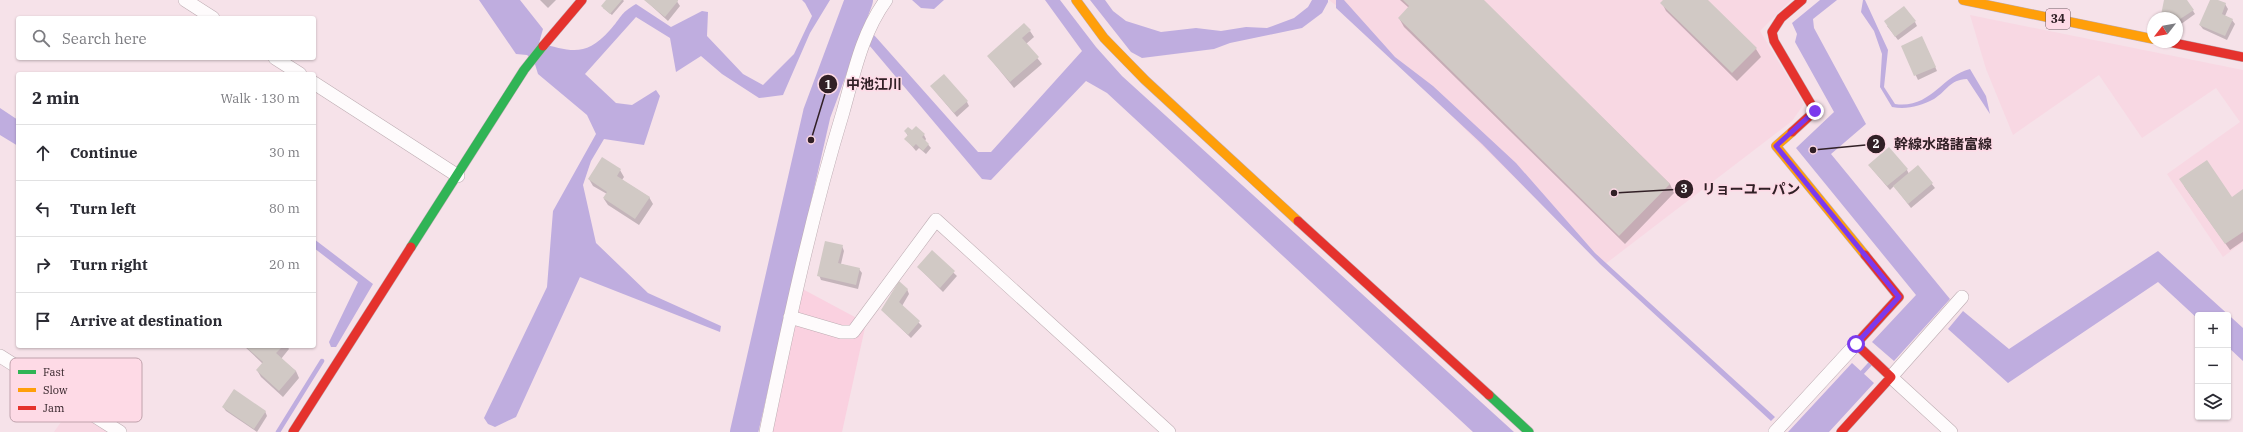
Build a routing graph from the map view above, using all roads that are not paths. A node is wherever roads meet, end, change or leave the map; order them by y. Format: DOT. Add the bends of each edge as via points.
graph roads {
  1 [pos="185,0"];
  2 [pos="582,0"];
  3 [pos="886,0"];
  4 [pos="1076,0"];
  5 [pos="1802,0"];
  6 [pos="1964,0"];
  7 [pos="210,16"];
  8 [pos="2147,38"];
  9 [pos="2183,45"];
  10 [pos="2243,57"];
  11 [pos="278,60"];
  12 [pos="297,72"];
  13 [pos="316,84"];
  14 [pos="458,176"];
  15 [pos="1962,297"];
  16 [pos="790,317"];
  17 [pos="1861,348"];
  18 [pos="0,356"];
  19 [pos="10,362"];
  20 [pos="1886,372"];
  21 [pos="104,422"];
  22 [pos="120,432"];
  23 [pos="293,432"];
  24 [pos="766,432"];
  25 [pos="1169,432"];
  26 [pos="1529,432"];
  27 [pos="1775,432"];
  28 [pos="1841,432"];
  29 [pos="1952,432"];
  1 -- 7 [label="street"];
  2 -- 14 [label="main road" via="524,70"];
  3 -- 16 [label="street" via="865,38 834,142"];
  4 -- 26 [label="main road" via="1104,38 1145,80"];
  5 -- 17 [label="main road" via="1781,18 1772,32 1774,41 1815,111 1776,146 1899,297"];
  6 -- 8 [label="main road, 34"];
  9 -- 10 [label="main road"];
  11 -- 12 [label="street"];
  13 -- 14 [label="street"];
  14 -- 23 [label="main road"];
  15 -- 20 [label="street"];
  16 -- 24 [label="street"];
  16 -- 25 [label="street" via="841,332 853,332 936,220"];
  17 -- 20 [label="main road"];
  17 -- 27 [label="street"];
  18 -- 19 [label="street"];
  20 -- 28 [label="main road"];
  20 -- 29 [label="street"];
  21 -- 22 [label="street"];
}
